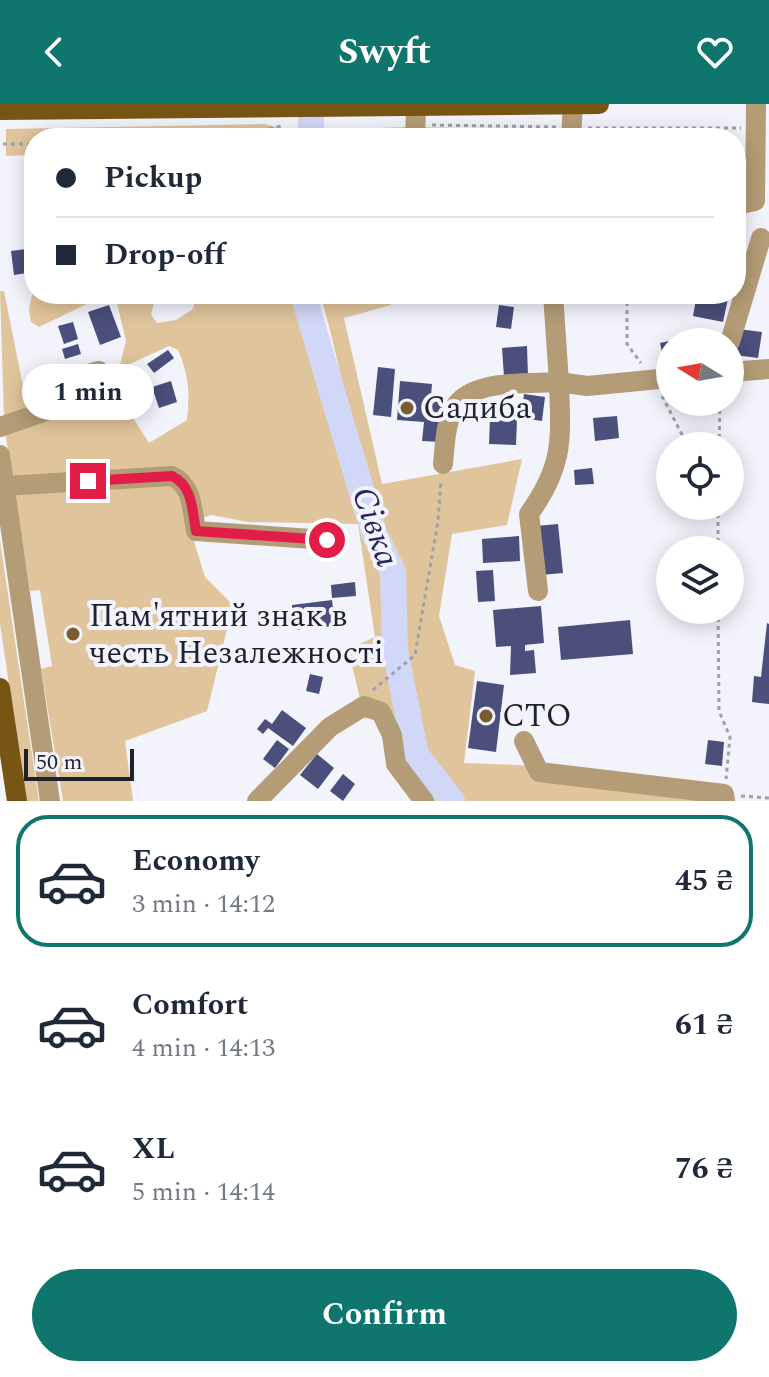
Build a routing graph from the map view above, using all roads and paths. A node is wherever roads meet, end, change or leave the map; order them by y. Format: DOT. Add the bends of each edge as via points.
graph roads {
  1 [pos="573,104"];
  2 [pos="599,104"];
  3 [pos="756,104"];
  4 [pos="405,106"];
  5 [pos="0,110"];
  6 [pos="274,117"];
  7 [pos="251,128"];
  8 [pos="412,128"];
  9 [pos="572,128"];
  10 [pos="3,144"];
  11 [pos="24,144"];
  12 [pos="753,202"];
  13 [pos="761,238"];
  14 [pos="746,288"];
  15 [pos="554,304"];
  16 [pos="741,304"];
  17 [pos="734,328"];
  18 [pos="769,369"];
  19 [pos="99,371"];
  20 [pos="744,371"];
  21 [pos="656,379"];
  22 [pos="559,382"];
  23 [pos="0,427"];
  24 [pos="0,455"];
  25 [pos="443,464"];
  26 [pos="4,486"];
  27 [pos="327,540"];
  28 [pos="538,591"];
  29 [pos="718,624"];
  30 [pos="386,677"];
  31 [pos="0,688"];
  32 [pos="524,741"];
  33 [pos="724,798"];
  34 [pos="769,798"];
  35 [pos="17,801"];
  36 [pos="50,801"];
  37 [pos="257,801"];
  38 [pos="424,801"];
  1 -- 2 [label="main road"];
  1 -- 4 [label="main road"];
  1 -- 9 [label="street"];
  3 -- 12 [label="street"];
  4 -- 6 [label="main road"];
  4 -- 8 [label="street"];
  5 -- 6 [label="main road"];
  6 -- 7 [label="path"];
  10 -- 11 [label="path"];
  13 -- 14 [label="street"];
  15 -- 22 [label="street"];
  16 -- 17 [label="street"];
  18 -- 20 [label="street"];
  19 -- 23 [label="street" via="91,373 63,405"];
  21 -- 22 [label="street" via="587,386"];
  22 -- 25 [label="street" via="480,389 463,397 448,426"];
  22 -- 28 [label="street" via="562,447 543,495 529,514"];
  24 -- 26 [label="street"];
  25 -- 30 [label="path" via="415,655"];
  26 -- 27 [label="street" via="172,476 188,490 196,531"];
  26 -- 36 [label="street"];
  29 -- 33 [label="path" via="719,711 730,737"];
  31 -- 35 [label="main road"];
  32 -- 33 [label="street" via="539,772"];
  33 -- 34 [label="path"];
  37 -- 38 [label="street" via="330,727 364,706 381,712 389,724 396,764"];
}
